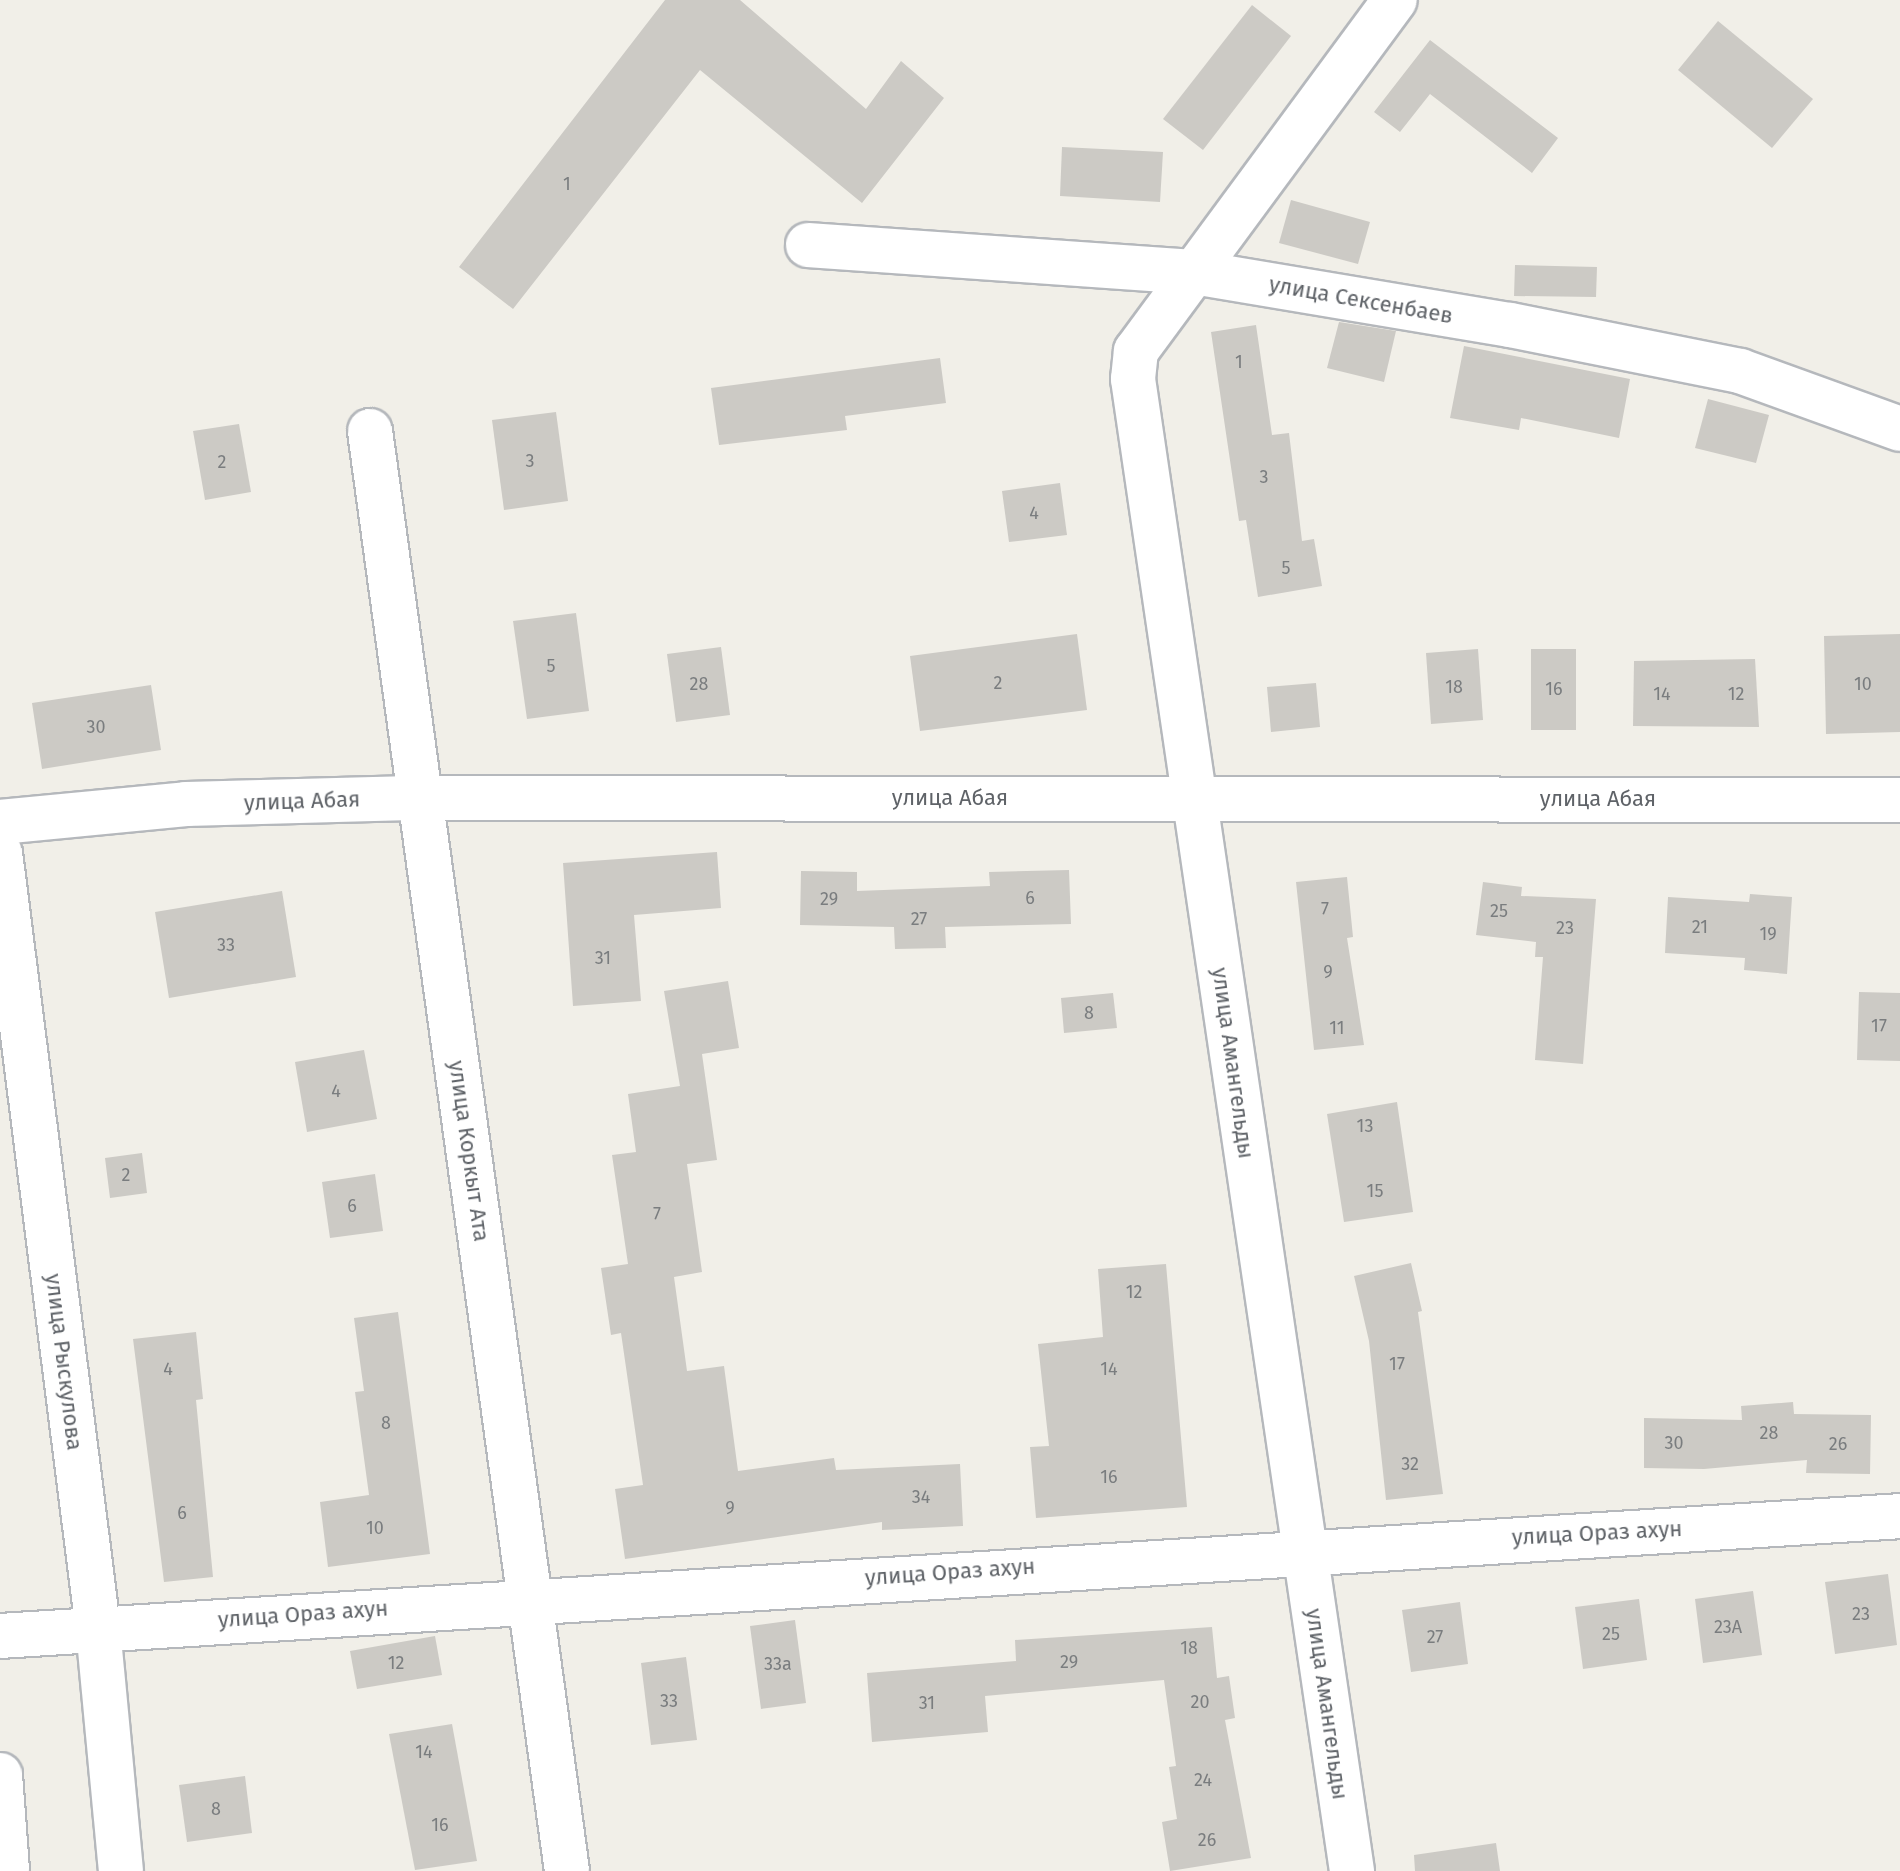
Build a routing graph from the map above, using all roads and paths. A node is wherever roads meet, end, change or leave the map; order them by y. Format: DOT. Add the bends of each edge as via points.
graph roads {
  1 [pos="1395,0"];
  2 [pos="808,245"];
  3 [pos="1193,272"];
  4 [pos="1900,429"];
  5 [pos="370,431"];
  6 [pos="421,798"];
  7 [pos="1194,798"];
  8 [pos="1900,800"];
  9 [pos="0,822"];
  10 [pos="0,853"];
  11 [pos="1900,1516"];
  12 [pos="1305,1549"];
  13 [pos="530,1599"];
  14 [pos="98,1628"];
  15 [pos="0,1636"];
  16 [pos="0,1775"];
  17 [pos="7,1871"];
  18 [pos="121,1871"];
  19 [pos="567,1871"];
  20 [pos="1352,1871"];
  1 -- 3 [label="street, улица Амангельды"];
  2 -- 3 [label="street, улица Сексенбаев"];
  3 -- 4 [label="street, улица Сексенбаев" via="1510,325 1740,371"];
  3 -- 7 [label="street, улица Амангельды" via="1136,351 1133,379"];
  5 -- 6 [label="street, улица Коркыт Ата"];
  6 -- 7 [label="street, улица Абая"];
  6 -- 9 [label="street, улица Абая" via="186,804"];
  6 -- 13 [label="street, улица Коркыт Ата"];
  7 -- 8 [label="street, улица Абая"];
  7 -- 12 [label="street, улица Амангельды"];
  10 -- 14 [label="street, улица Рыскулова"];
  11 -- 12 [label="street, улица Ораз ахун"];
  12 -- 13 [label="street, улица Ораз ахун"];
  12 -- 20 [label="street, улица Амангельды"];
  13 -- 14 [label="street, улица Ораз ахун"];
  13 -- 19 [label="street, улица Коркыт Ата"];
  14 -- 15 [label="street, улица Ораз ахун"];
  14 -- 18 [label="street, улица Рыскулова"];
  16 -- 17 [label="street"];
}
